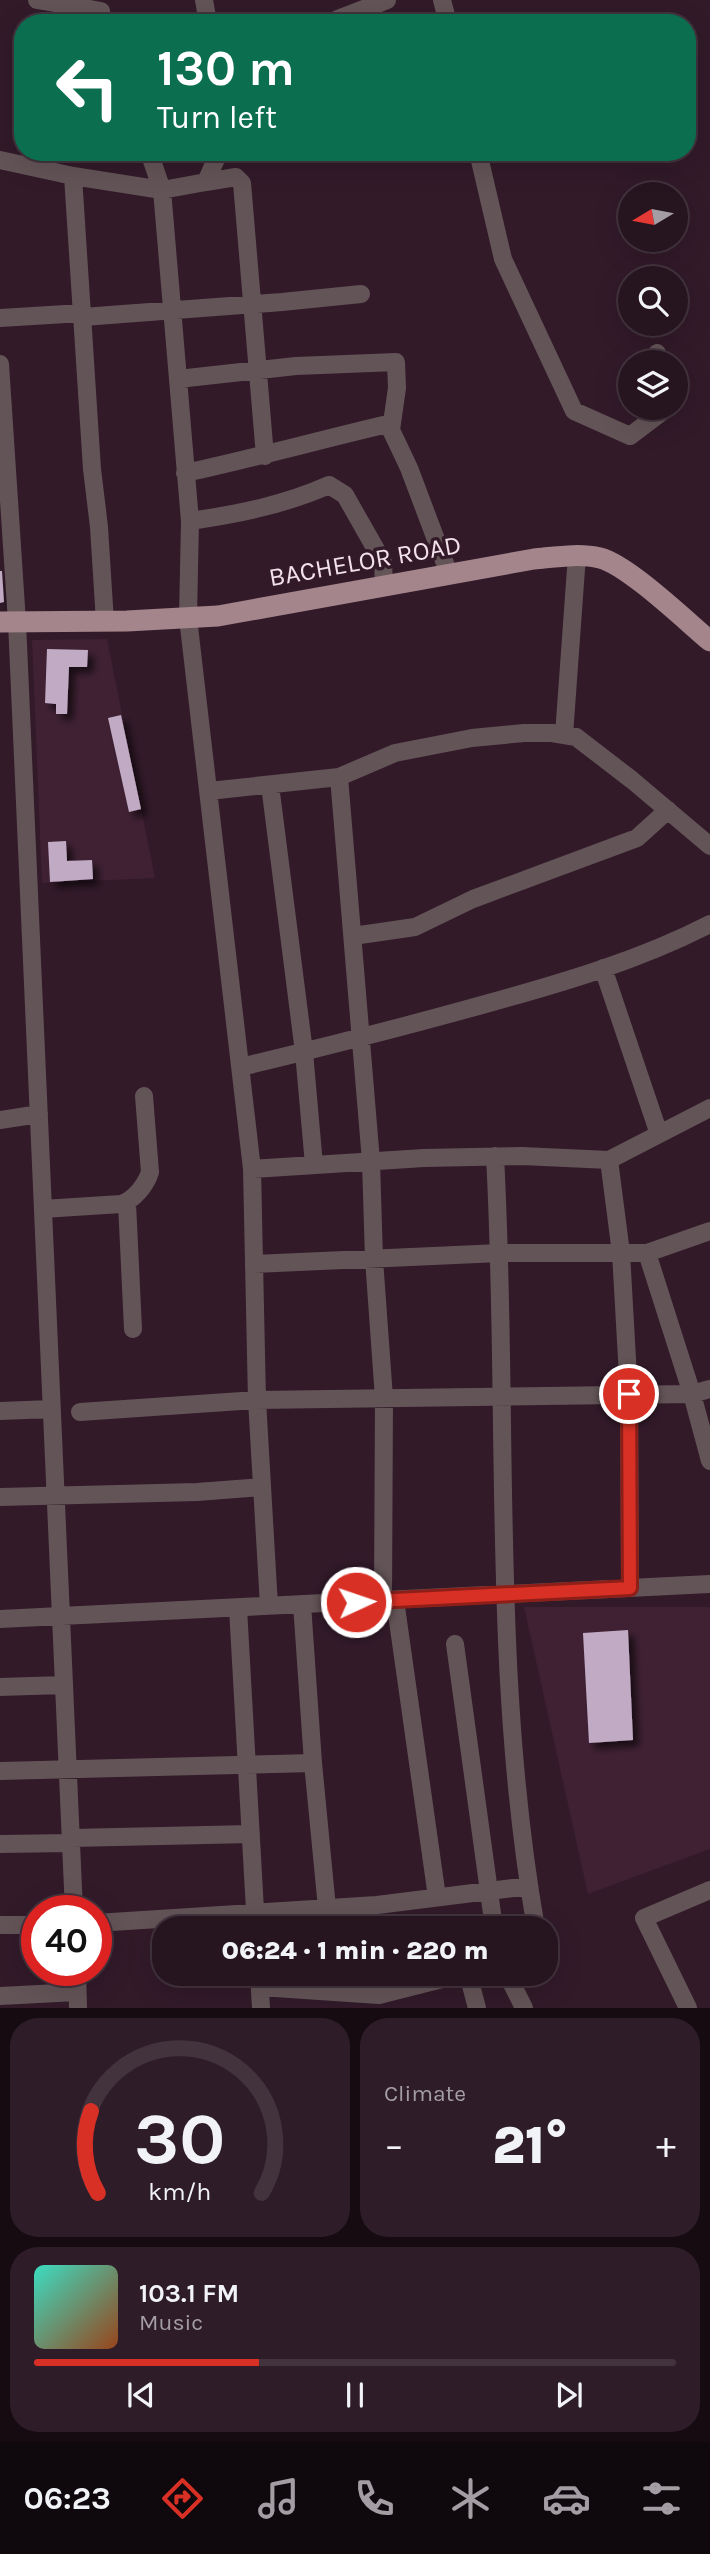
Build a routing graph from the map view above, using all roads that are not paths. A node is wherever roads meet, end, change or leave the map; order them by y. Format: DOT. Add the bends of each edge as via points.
graph roads {
  1 [pos="37,0"];
  2 [pos="387,0"];
  3 [pos="101,11"];
  4 [pos="351,14"];
  5 [pos="0,160"];
  6 [pos="152,161"];
  7 [pos="215,161"];
  8 [pos="480,161"];
  9 [pos="73,176"];
  10 [pos="206,182"];
  11 [pos="162,190"];
  12 [pos="361,294"];
  13 [pos="254,304"];
  14 [pos="172,312"];
  15 [pos="82,315"];
  16 [pos="0,318"];
  17 [pos="0,364"];
  18 [pos="258,370"];
  19 [pos="178,379"];
  20 [pos="1,403"];
  21 [pos="651,420"];
  22 [pos="392,423"];
  23 [pos="265,456"];
  24 [pos="186,473"];
  25 [pos="190,521"];
  26 [pos="577,555"];
  27 [pos="449,574"];
  28 [pos="384,586"];
  29 [pos="188,618"];
  30 [pos="9,622"];
  31 [pos="105,622"];
  32 [pos="710,641"];
  33 [pos="564,735"];
  34 [pos="339,777"];
  35 [pos="270,785"];
  36 [pos="209,791"];
  37 [pos="668,810"];
  38 [pos="710,846"];
  39 [pos="710,924"];
  40 [pos="353,936"];
  41 [pos="603,968"];
  42 [pos="361,1038"];
  43 [pos="303,1052"];
  44 [pos="241,1068"];
  45 [pos="144,1096"];
  46 [pos="38,1114"];
  47 [pos="708,1114"];
  48 [pos="0,1120"];
  49 [pos="659,1134"];
  50 [pos="495,1156"];
  51 [pos="609,1160"];
  52 [pos="371,1161"];
  53 [pos="314,1165"];
  54 [pos="252,1169"];
  55 [pos="127,1203"];
  56 [pos="43,1209"];
  57 [pos="710,1231"];
  58 [pos="621,1253"];
  59 [pos="647,1253"];
  60 [pos="500,1254"];
  61 [pos="374,1259"];
  62 [pos="254,1264"];
  63 [pos="133,1329"];
  64 [pos="710,1389"];
  65 [pos="629,1394"];
  66 [pos="692,1394"];
  67 [pos="503,1396"];
  68 [pos="384,1398"];
  69 [pos="257,1400"];
  70 [pos="51,1409"];
  71 [pos="0,1412"];
  72 [pos="80,1412"];
  73 [pos="710,1461"];
  74 [pos="262,1487"];
  75 [pos="55,1494"];
  76 [pos="0,1497"];
  77 [pos="710,1584"];
  78 [pos="630,1588"];
  79 [pos="504,1594"];
  80 [pos="389,1600"];
  81 [pos="302,1604"];
  82 [pos="270,1606"];
  83 [pos="239,1608"];
  84 [pos="60,1616"];
  85 [pos="0,1619"];
  86 [pos="456,1644"];
  87 [pos="63,1685"];
  88 [pos="0,1687"];
  89 [pos="313,1763"];
  90 [pos="247,1764"];
  91 [pos="67,1768"];
  92 [pos="0,1771"];
  93 [pos="251,1834"];
  94 [pos="71,1841"];
  95 [pos="0,1844"];
  96 [pos="529,1885"];
  97 [pos="710,1889"];
  98 [pos="490,1890"];
  99 [pos="73,1895"];
  100 [pos="437,1897"];
  101 [pos="327,1908"];
  102 [pos="256,1916"];
  103 [pos="280,1916"];
  104 [pos="493,1916"];
  105 [pos="534,1916"];
  106 [pos="152,1922"];
  107 [pos="112,1923"];
  108 [pos="0,1925"];
  109 [pos="21,1925"];
  110 [pos="259,1986"];
  111 [pos="302,1986"];
  112 [pos="415,1986"];
  113 [pos="471,1986"];
  114 [pos="513,1986"];
  115 [pos="0,1996"];
  116 [pos="78,2000"];
  117 [pos="261,2008"];
  118 [pos="477,2008"];
  119 [pos="524,2008"];
  120 [pos="688,2008"];
  1 -- 3 [label="street"];
  2 -- 4 [label="street"];
  5 -- 9 [label="street"];
  6 -- 11 [label="street"];
  7 -- 10 [label="street"];
  8 -- 21 [label="street" via="503,259 575,411 630,436"];
  9 -- 11 [label="street"];
  9 -- 15 [label="street"];
  10 -- 11 [label="street"];
  10 -- 13 [label="street" via="236,177 242,183"];
  11 -- 14 [label="street"];
  12 -- 13 [label="street"];
  13 -- 14 [label="street"];
  13 -- 18 [label="street"];
  14 -- 15 [label="street"];
  14 -- 19 [label="street"];
  15 -- 16 [label="street"];
  15 -- 31 [label="street"];
  17 -- 20 [label="street"];
  18 -- 19 [label="street"];
  18 -- 22 [label="street" via="396,362"];
  18 -- 23 [label="street"];
  19 -- 24 [label="street"];
  20 -- 30 [label="street"];
  22 -- 23 [label="street"];
  22 -- 27 [label="street"];
  23 -- 24 [label="street"];
  24 -- 25 [label="street"];
  25 -- 28 [label="street" via="301,498 329,485 345,495 383,562"];
  25 -- 29 [label="street"];
  26 -- 27 [label="main road, BACHELOR ROAD"];
  26 -- 32 [label="main road, BACHELOR ROAD" via="603,558 636,578"];
  26 -- 33 [label="street"];
  27 -- 28 [label="main road, BACHELOR ROAD"];
  28 -- 29 [label="main road, BACHELOR ROAD"];
  29 -- 31 [label="main road, BACHELOR ROAD"];
  29 -- 36 [label="street"];
  30 -- 31 [label="main road, BACHELOR ROAD"];
  30 -- 46 [label="street"];
  33 -- 34 [label="street" via="472,738 395,753"];
  33 -- 37 [label="street" via="576,737"];
  34 -- 35 [label="street"];
  34 -- 40 [label="street"];
  35 -- 36 [label="street"];
  35 -- 43 [label="street"];
  36 -- 44 [label="street"];
  37 -- 38 [label="street"];
  37 -- 40 [label="street" via="637,838 473,899 415,927"];
  39 -- 41 [label="street" via="672,944"];
  40 -- 42 [label="street"];
  41 -- 42 [label="street"];
  41 -- 49 [label="street"];
  42 -- 43 [label="street"];
  42 -- 52 [label="street"];
  43 -- 44 [label="street"];
  43 -- 53 [label="street"];
  44 -- 54 [label="street"];
  45 -- 55 [label="street" via="149,1177"];
  46 -- 48 [label="street"];
  46 -- 56 [label="street"];
  47 -- 49 [label="street"];
  49 -- 51 [label="street"];
  50 -- 51 [label="street"];
  50 -- 52 [label="street"];
  50 -- 60 [label="street"];
  51 -- 58 [label="street"];
  52 -- 53 [label="street"];
  52 -- 61 [label="street"];
  53 -- 54 [label="street"];
  54 -- 62 [label="street"];
  55 -- 56 [label="street"];
  55 -- 63 [label="street"];
  56 -- 70 [label="street"];
  57 -- 59 [label="street"];
  58 -- 59 [label="street"];
  58 -- 60 [label="street"];
  58 -- 65 [label="street"];
  59 -- 66 [label="street"];
  60 -- 61 [label="street"];
  60 -- 67 [label="street"];
  61 -- 62 [label="street"];
  61 -- 68 [label="street"];
  62 -- 69 [label="street"];
  64 -- 66 [label="street"];
  65 -- 66 [label="street"];
  65 -- 67 [label="street"];
  65 -- 78 [label="street"];
  66 -- 73 [label="street"];
  67 -- 68 [label="street"];
  67 -- 79 [label="street"];
  68 -- 69 [label="street"];
  68 -- 80 [label="street"];
  69 -- 72 [label="street"];
  69 -- 74 [label="street"];
  70 -- 71 [label="street"];
  70 -- 75 [label="street"];
  74 -- 75 [label="street"];
  74 -- 82 [label="street"];
  75 -- 76 [label="street"];
  75 -- 84 [label="street"];
  77 -- 78 [label="street"];
  78 -- 79 [label="street"];
  79 -- 80 [label="street"];
  79 -- 96 [label="street" via="509,1700"];
  80 -- 81 [label="street"];
  80 -- 100 [label="street"];
  81 -- 82 [label="street"];
  81 -- 89 [label="street"];
  82 -- 83 [label="street"];
  83 -- 84 [label="street"];
  83 -- 90 [label="street"];
  84 -- 85 [label="street"];
  84 -- 87 [label="street"];
  86 -- 98 [label="street"];
  87 -- 88 [label="street"];
  87 -- 91 [label="street"];
  89 -- 90 [label="street"];
  89 -- 101 [label="street"];
  90 -- 91 [label="street"];
  90 -- 93 [label="street"];
  91 -- 92 [label="street"];
  91 -- 94 [label="street"];
  93 -- 94 [label="street"];
  93 -- 102 [label="street"];
  94 -- 95 [label="street"];
  94 -- 99 [label="street"];
  96 -- 98 [label="street"];
  96 -- 105 [label="street"];
  97 -- 120 [label="street" via="643,1918"];
  98 -- 100 [label="street"];
  98 -- 104 [label="street"];
  100 -- 101 [label="street"];
  101 -- 103 [label="street"];
  106 -- 107 [label="street"];
  108 -- 109 [label="street"];
  110 -- 117 [label="street"];
  111 -- 112 [label="street" via="379,1995"];
  113 -- 118 [label="street"];
  114 -- 119 [label="street"];
  115 -- 116 [label="street"];
}
